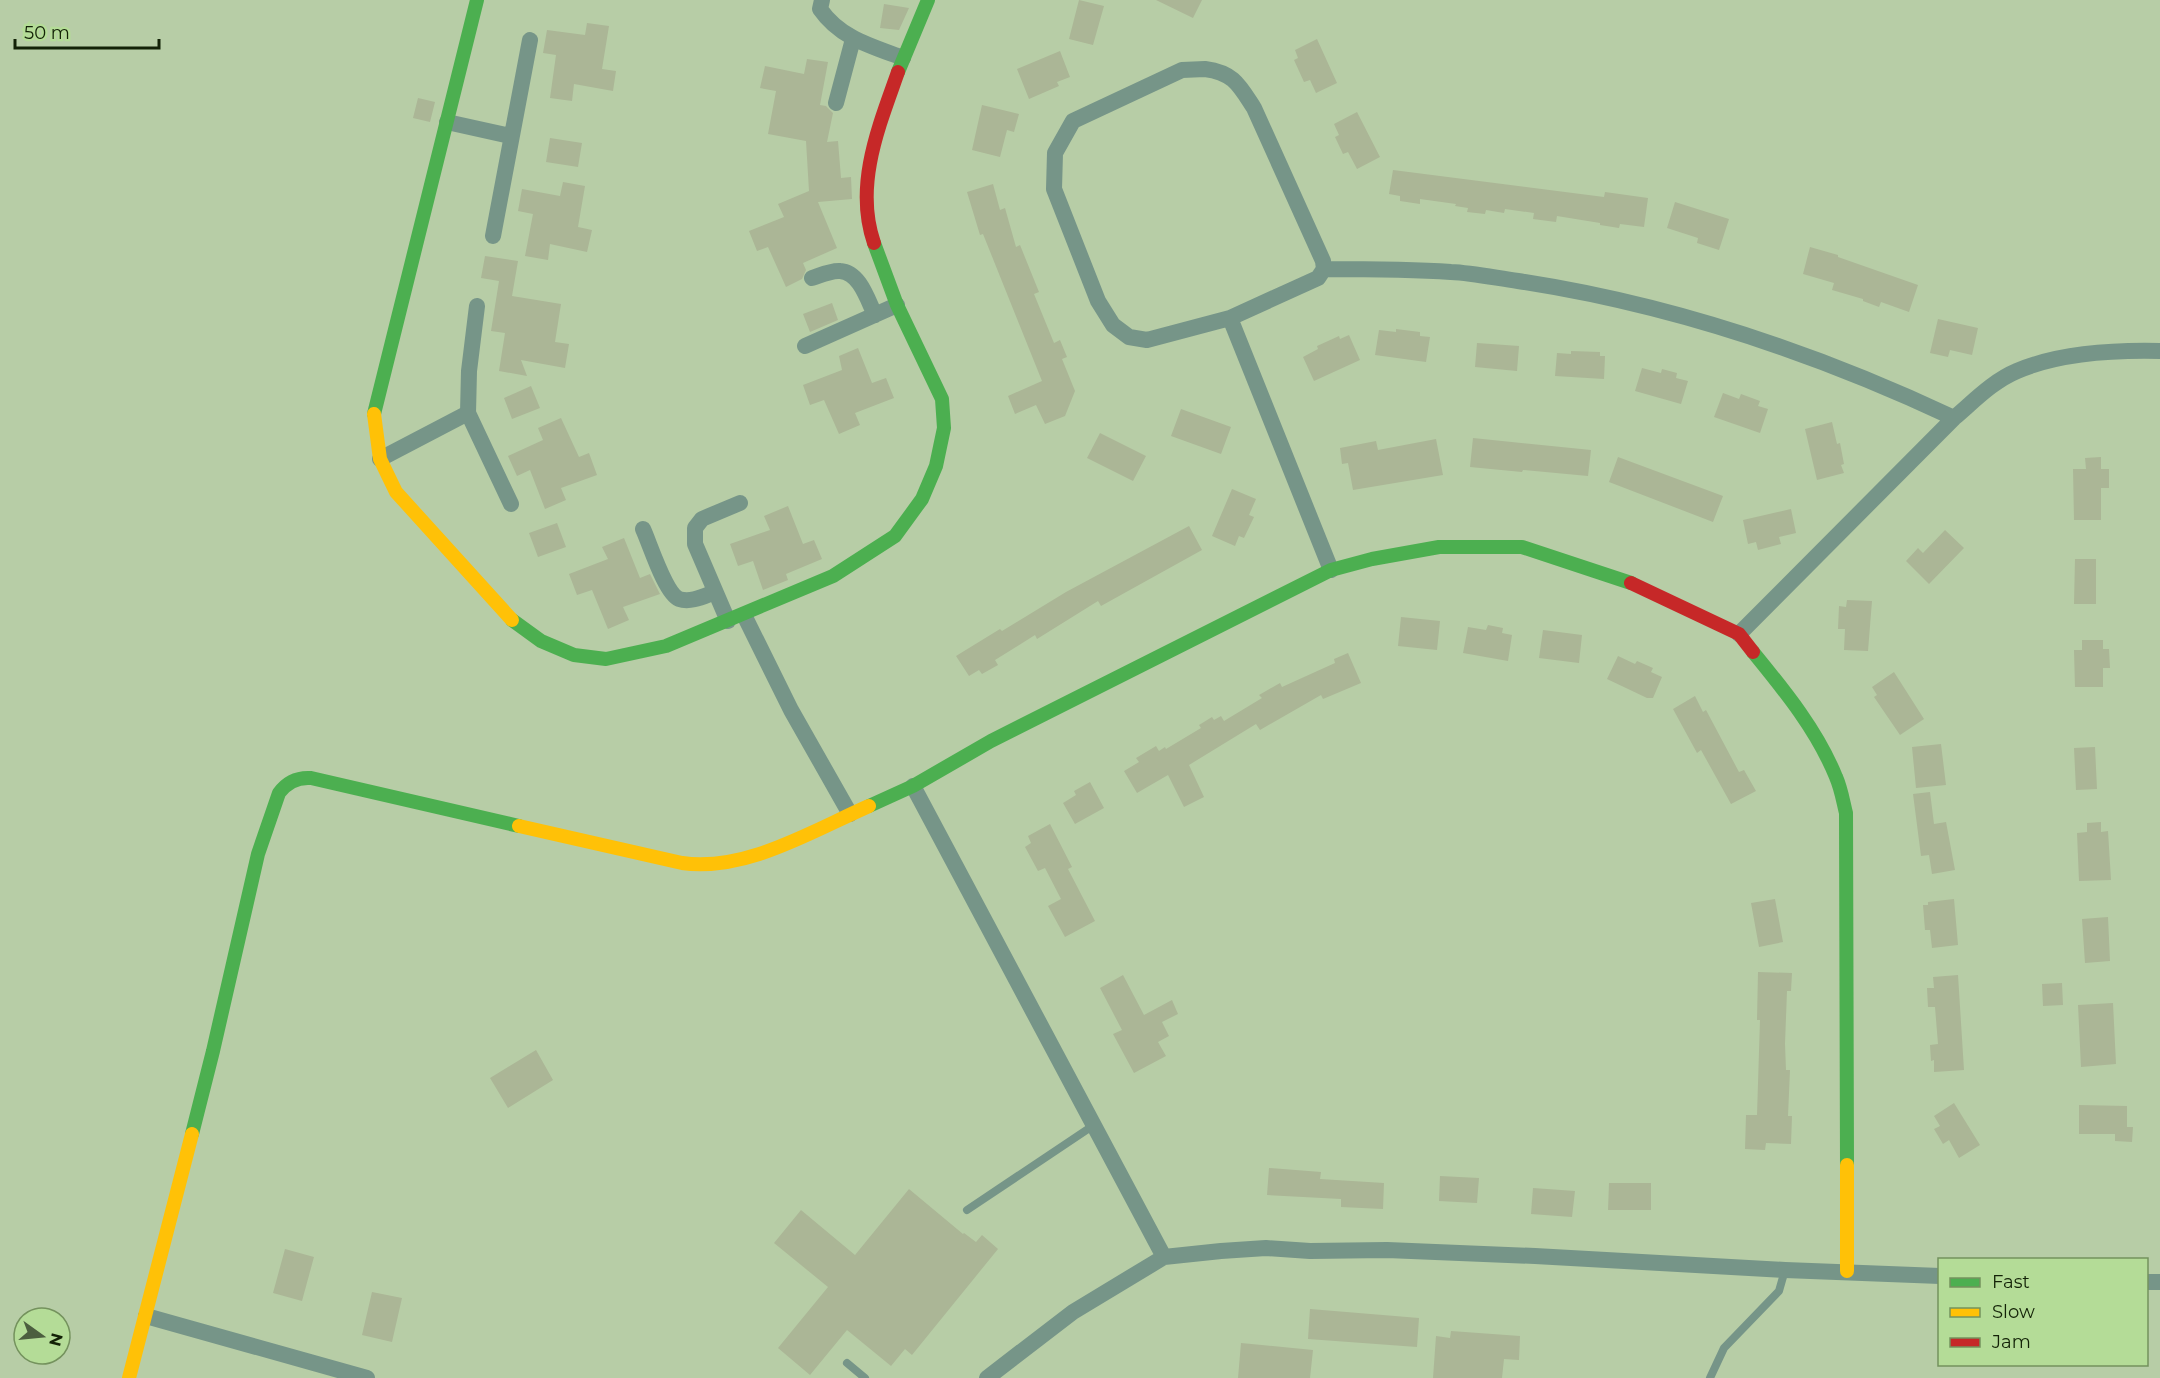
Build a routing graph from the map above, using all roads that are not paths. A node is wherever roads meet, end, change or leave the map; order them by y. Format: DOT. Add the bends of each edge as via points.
graph roads {
  1 [pos="477,0"];
  2 [pos="822,0"];
  3 [pos="928,0"];
  4 [pos="853,39"];
  5 [pos="530,40"];
  6 [pos="903,58"];
  7 [pos="836,103"];
  8 [pos="447,122"];
  9 [pos="510,136"];
  10 [pos="493,236"];
  11 [pos="1324,269"];
  12 [pos="812,278"];
  13 [pos="897,305"];
  14 [pos="477,306"];
  15 [pos="875,315"];
  16 [pos="1230,318"];
  17 [pos="805,346"];
  18 [pos="2160,351"];
  19 [pos="468,413"];
  20 [pos="1954,418"];
  21 [pos="380,459"];
  22 [pos="740,503"];
  23 [pos="511,504"];
  24 [pos="643,529"];
  25 [pos="1331,570"];
  26 [pos="715,592"];
  27 [pos="744,615"];
  28 [pos="728,621"];
  29 [pos="1739,634"];
  30 [pos="913,786"];
  31 [pos="850,814"];
  32 [pos="1094,1125"];
  33 [pos="967,1210"];
  34 [pos="1164,1257"];
  35 [pos="1785,1270"];
  36 [pos="1847,1271"];
  37 [pos="1938,1276"];
  38 [pos="146,1316"];
  39 [pos="847,1363"];
  40 [pos="129,1378"];
  41 [pos="367,1378"];
  42 [pos="865,1378"];
  43 [pos="987,1378"];
  44 [pos="1710,1378"];
  1 -- 8 [label="street"];
  2 -- 4 [label="street" via="820,9 830,23"];
  3 -- 6 [label="street"];
  4 -- 6 [label="street"];
  4 -- 7 [label="street"];
  5 -- 9 [label="street"];
  6 -- 13 [label="street" via="878,130 866,203 873,239"];
  8 -- 9 [label="street"];
  8 -- 21 [label="street" via="373,417"];
  9 -- 10 [label="street"];
  11 -- 16 [label="street" via="1318,278"];
  11 -- 16 [label="street" via="1254,108 1240,86 1222,71 1182,70 1073,121 1055,153 1054,189 1098,301 1113,325 1128,337 1147,340"];
  11 -- 20 [label="street" via="1452,272 1629,301 1699,319 1835,366"];
  12 -- 15 [label="street" via="839,271 848,273 859,282"];
  13 -- 15 [label="street"];
  13 -- 27 [label="street" via="942,399 944,428 936,465 922,499 895,536 842,571"];
  14 -- 19 [label="street"];
  15 -- 17 [label="street"];
  16 -- 25 [label="street"];
  18 -- 20 [label="street" via="2056,358 2017,371"];
  19 -- 21 [label="street"];
  19 -- 23 [label="street"];
  20 -- 29 [label="street"];
  21 -- 28 [label="street" via="396,492 514,623 541,640 574,655 606,659 666,646"];
  22 -- 26 [label="street" via="702,519 695,528 695,544"];
  24 -- 26 [label="street" via="670,592 679,599 692,600"];
  25 -- 29 [label="street" via="1439,547 1522,547 1633,584"];
  25 -- 30 [label="street" via="991,741"];
  26 -- 28 [label="street"];
  27 -- 28 [label="street"];
  27 -- 31 [label="street" via="791,710"];
  29 -- 36 [label="street" via="1787,694 1823,748 1846,813"];
  30 -- 31 [label="street"];
  30 -- 32 [label="street"];
  31 -- 38 [label="street" via="764,852 728,862 696,865 311,778 299,778 283,787 258,854"];
  32 -- 33 [label="lane"];
  32 -- 34 [label="street"];
  34 -- 35 [label="street" via="1266,1248 1387,1250"];
  34 -- 43 [label="street" via="1073,1312"];
  35 -- 36 [label="street"];
  35 -- 44 [label="lane" via="1779,1291 1724,1348"];
  36 -- 37 [label="street"];
  38 -- 40 [label="street"];
  38 -- 41 [label="street"];
  39 -- 42 [label="lane"];
}
